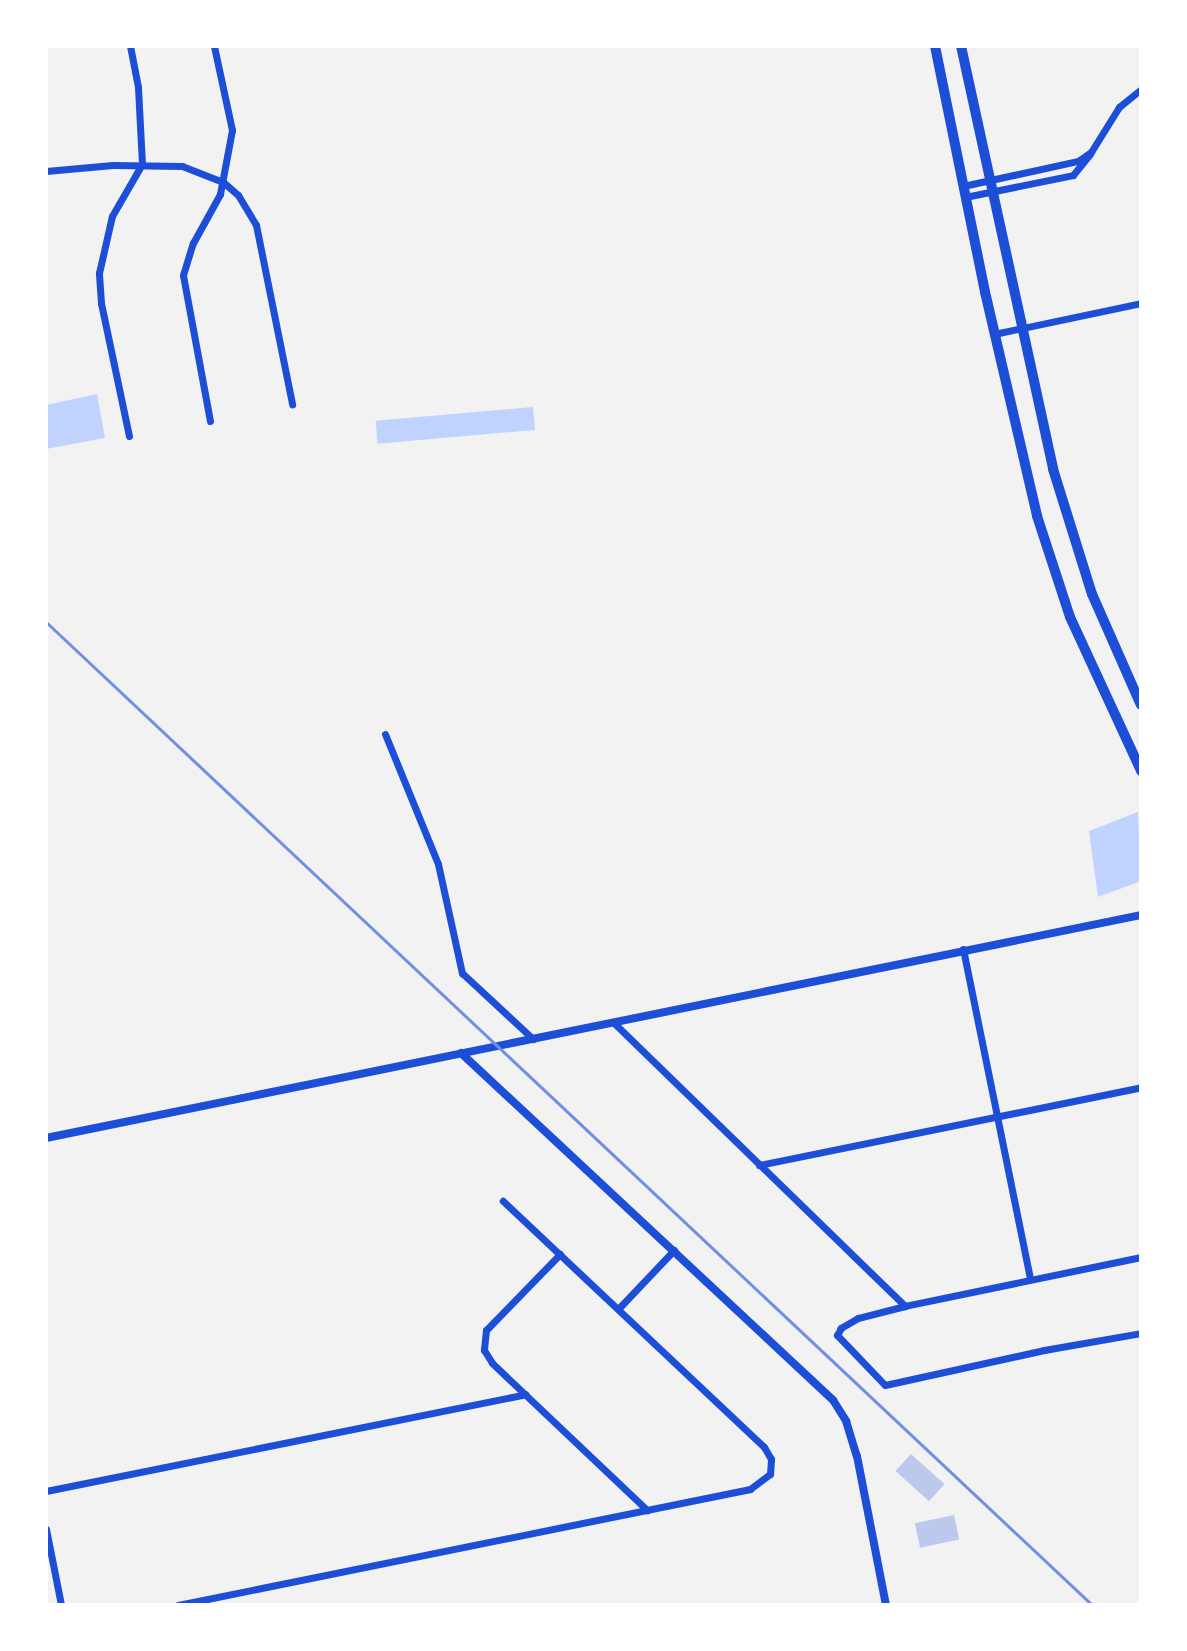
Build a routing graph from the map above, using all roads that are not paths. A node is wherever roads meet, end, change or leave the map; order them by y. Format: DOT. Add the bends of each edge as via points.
graph roads {
  1 [pos="130,46"];
  2 [pos="214,46"];
  3 [pos="935,46"];
  4 [pos="961,46"];
  5 [pos="1141,89"];
  6 [pos="142,164"];
  7 [pos="46,171"];
  8 [pos="223,182"];
  9 [pos="991,186"];
  10 [pos="964,192"];
  11 [pos="1141,303"];
  12 [pos="1021,328"];
  13 [pos="994,334"];
  14 [pos="292,404"];
  15 [pos="210,421"];
  16 [pos="129,436"];
  17 [pos="1141,705"];
  18 [pos="385,734"];
  19 [pos="1141,771"];
  20 [pos="1141,915"];
  21 [pos="963,949"];
  22 [pos="614,1023"];
  23 [pos="533,1039"];
  24 [pos="461,1053"];
  25 [pos="1141,1087"];
  26 [pos="997,1115"];
  27 [pos="46,1138"];
  28 [pos="759,1165"];
  29 [pos="503,1201"];
  30 [pos="674,1250"];
  31 [pos="560,1254"];
  32 [pos="1141,1257"];
  33 [pos="1030,1279"];
  34 [pos="905,1306"];
  35 [pos="619,1308"];
  36 [pos="1141,1333"];
  37 [pos="525,1394"];
  38 [pos="46,1491"];
  39 [pos="647,1510"];
  40 [pos="46,1529"];
  41 [pos="61,1605"];
  42 [pos="178,1605"];
  43 [pos="886,1605"];
  1 -- 6 [label="street"];
  2 -- 8 [label="street" via="232,130"];
  3 -- 10 [label="main road"];
  4 -- 9 [label="main road"];
  5 -- 9 [label="street" via="1119,107 1084,166 1073,175"];
  6 -- 7 [label="street"];
  6 -- 8 [label="street" via="182,166"];
  6 -- 16 [label="street" via="112,216 99,273"];
  8 -- 14 [label="street" via="244,202 256,225"];
  8 -- 15 [label="street" via="183,275"];
  9 -- 10 [label="street"];
  9 -- 12 [label="main road"];
  10 -- 13 [label="main road"];
  11 -- 12 [label="street"];
  12 -- 13 [label="street"];
  12 -- 17 [label="main road" via="1072,534"];
  13 -- 19 [label="main road" via="1050,560 1093,671"];
  18 -- 23 [label="street" via="438,864 462,973"];
  20 -- 21 [label="street"];
  21 -- 22 [label="street"];
  21 -- 26 [label="street"];
  22 -- 23 [label="street"];
  22 -- 28 [label="street"];
  23 -- 24 [label="street"];
  24 -- 27 [label="street"];
  24 -- 30 [label="street"];
  25 -- 26 [label="street"];
  26 -- 28 [label="street"];
  26 -- 33 [label="street"];
  28 -- 34 [label="street"];
  29 -- 31 [label="street"];
  30 -- 35 [label="street"];
  30 -- 43 [label="street" via="807,1372 846,1421"];
  31 -- 35 [label="street"];
  31 -- 37 [label="street" via="486,1330 484,1350"];
  32 -- 33 [label="street"];
  33 -- 34 [label="street"];
  34 -- 36 [label="street" via="858,1318 837,1335 885,1385"];
  35 -- 39 [label="street" via="771,1459 770,1474 750,1489"];
  37 -- 38 [label="street"];
  37 -- 39 [label="street"];
  39 -- 42 [label="street"];
  40 -- 41 [label="street"];
}
